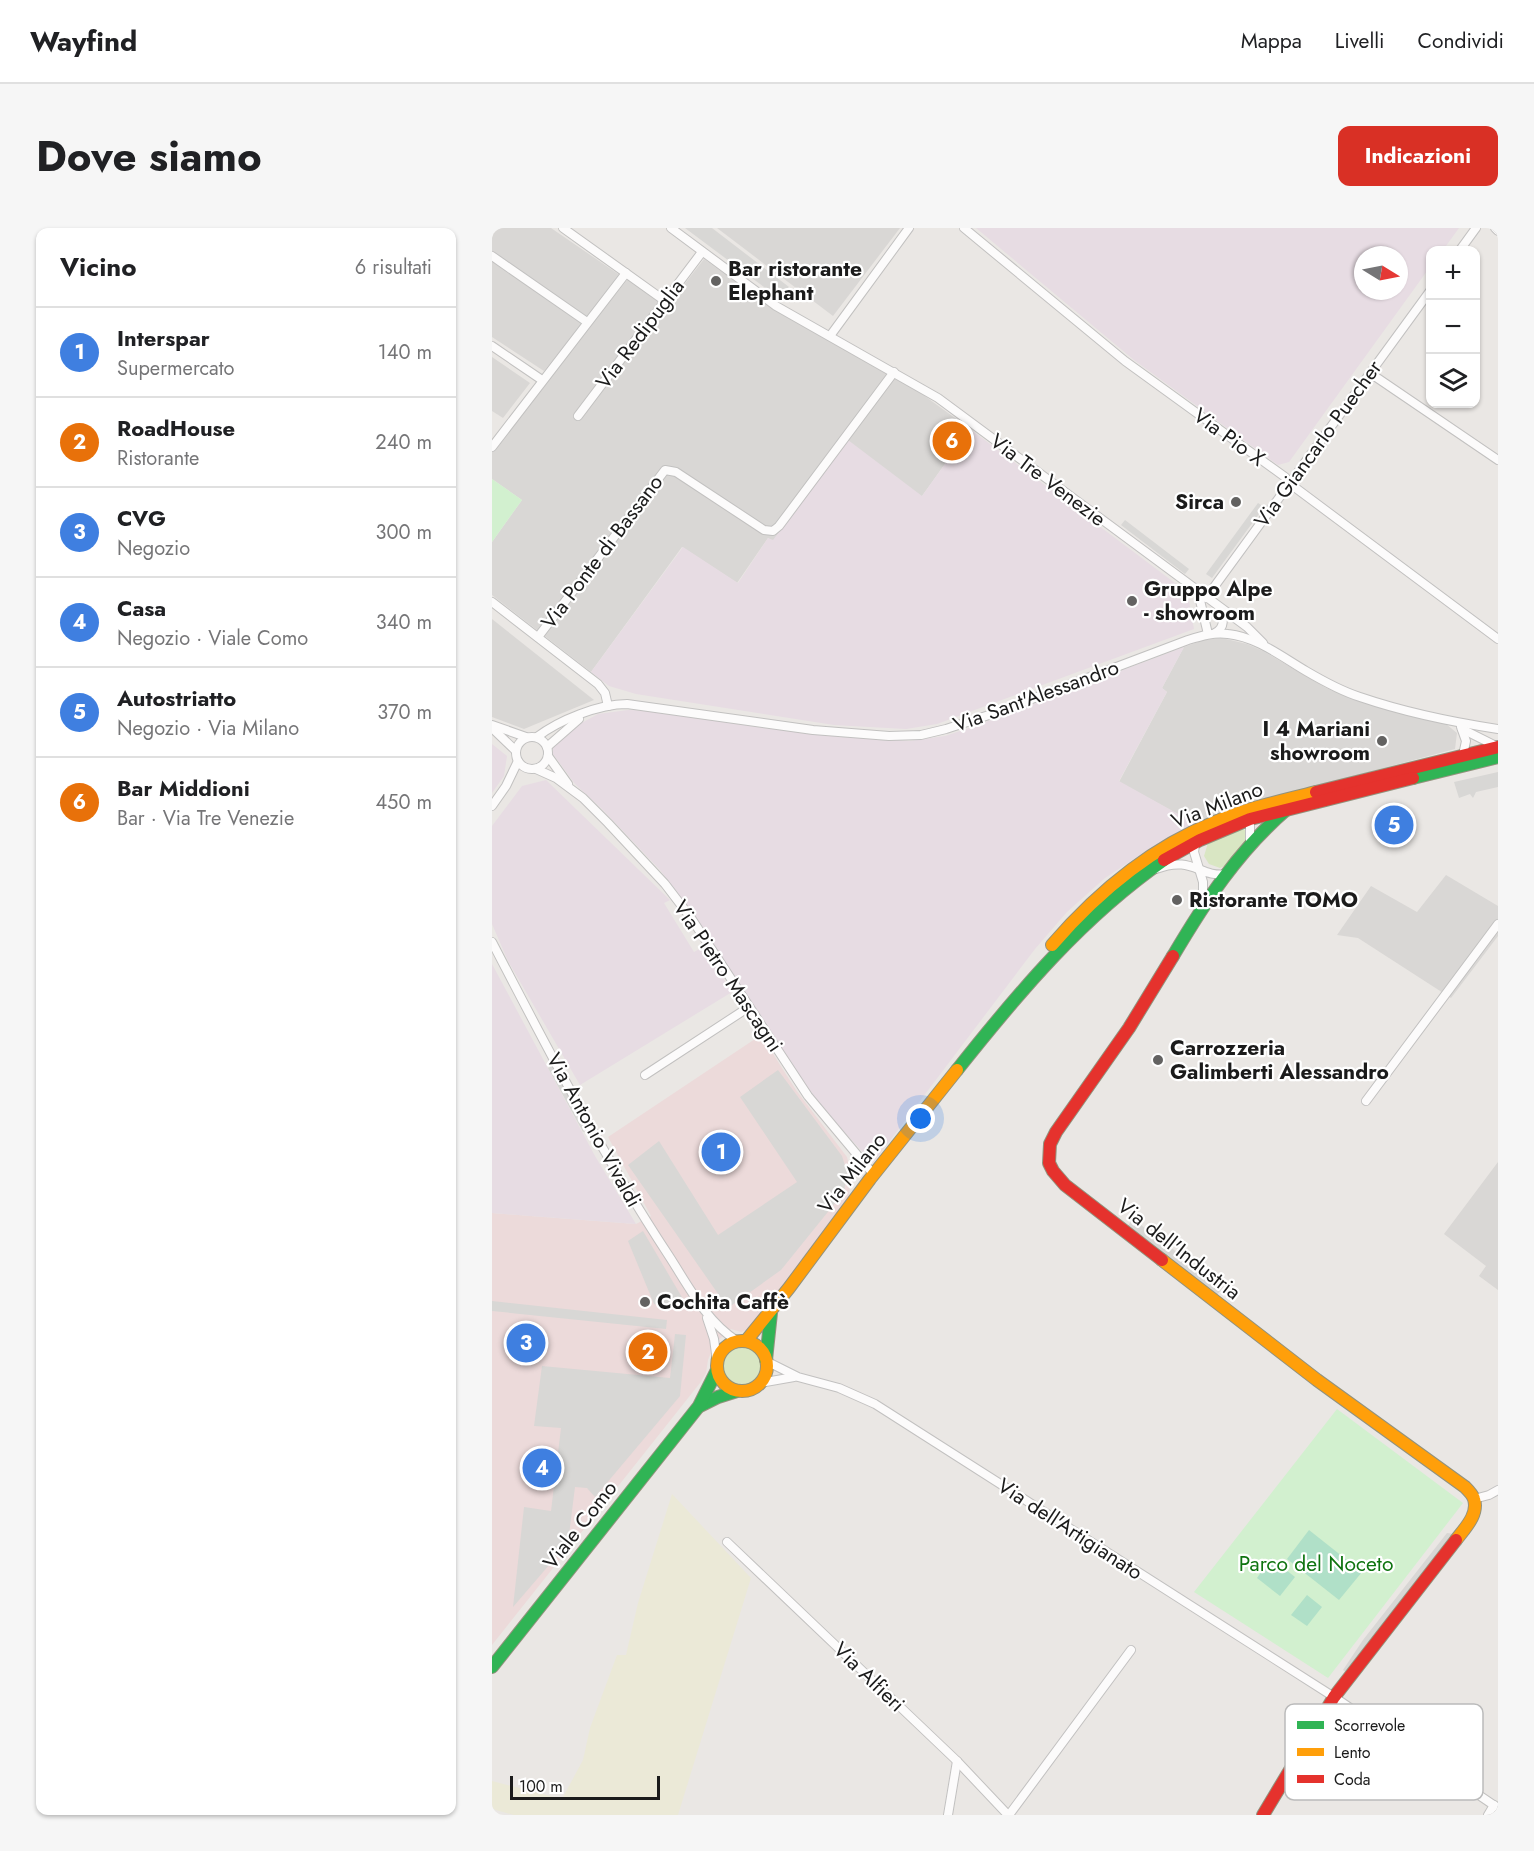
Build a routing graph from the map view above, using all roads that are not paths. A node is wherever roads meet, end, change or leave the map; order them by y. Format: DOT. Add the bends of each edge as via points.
graph roads {
  1 [pos="563,228"];
  2 [pos="671,228"];
  3 [pos="909,228"];
  4 [pos="964,228"];
  5 [pos="1476,228"];
  6 [pos="1495,228"];
  7 [pos="1498,231"];
  8 [pos="1463,246"];
  9 [pos="702,252"];
  10 [pos="492,256"];
  11 [pos="626,273"];
  12 [pos="1426,298"];
  13 [pos="665,301"];
  14 [pos="587,322"];
  15 [pos="830,336"];
  16 [pos="492,346"];
  17 [pos="894,372"];
  18 [pos="1370,373"];
  19 [pos="542,380"];
  20 [pos="578,416"];
  21 [pos="492,447"];
  22 [pos="1498,460"];
  23 [pos="1289,483"];
  24 [pos="1198,592"];
  25 [pos="1206,598"];
  26 [pos="492,602"];
  27 [pos="1220,608"];
  28 [pos="1211,634"];
  29 [pos="538,637"];
  30 [pos="1498,639"];
  31 [pos="1265,646"];
  32 [pos="608,705"];
  33 [pos="595,710"];
  34 [pos="492,726"];
  35 [pos="1460,726"];
  36 [pos="1498,729"];
  37 [pos="526,737"];
  38 [pos="537,737"];
  39 [pos="1498,750"];
  40 [pos="516,751"];
  41 [pos="548,751"];
  42 [pos="1463,755"];
  43 [pos="518,761"];
  44 [pos="525,768"];
  45 [pos="536,769"];
  46 [pos="506,786"];
  47 [pos="570,787"];
  48 [pos="492,806"];
  49 [pos="1286,810"];
  50 [pos="1244,816"];
  51 [pos="1225,818"];
  52 [pos="1194,843"];
  53 [pos="1250,844"];
  54 [pos="1199,868"];
  55 [pos="1148,872"];
  56 [pos="1227,874"];
  57 [pos="1203,909"];
  58 [pos="1498,924"];
  59 [pos="492,942"];
  60 [pos="1011,1003"];
  61 [pos="749,1007"];
  62 [pos="645,1075"];
  63 [pos="1366,1101"];
  64 [pos="874,1175"];
  65 [pos="705,1312"];
  66 [pos="771,1313"];
  67 [pos="741,1341"];
  68 [pos="766,1361"];
  69 [pos="717,1366"];
  70 [pos="798,1377"];
  71 [pos="760,1383"];
  72 [pos="737,1391"];
  73 [pos="699,1406"];
  74 [pos="1498,1490"];
  75 [pos="1474,1499"];
  76 [pos="727,1542"];
  77 [pos="1131,1650"];
  78 [pos="492,1667"];
  79 [pos="1334,1697"];
  80 [pos="1330,1704"];
  81 [pos="1344,1704"];
  82 [pos="957,1761"];
  83 [pos="1285,1778"];
  84 [pos="1483,1797"];
  85 [pos="1496,1806"];
  86 [pos="948,1815"];
  87 [pos="1009,1815"];
  88 [pos="1263,1815"];
  89 [pos="1488,1815"];
  1 -- 11 [label="street"];
  2 -- 9 [label="street, Via Tre Venezie"];
  3 -- 15 [label="street"];
  4 -- 23 [label="street, Via Pio X" via="1125,361"];
  5 -- 8 [label="street"];
  6 -- 7 [label="street"];
  9 -- 13 [label="street, Via Redipuglia"];
  9 -- 15 [label="street, Via Tre Venezie" via="776,306"];
  10 -- 14 [label="street"];
  11 -- 13 [label="street"];
  11 -- 14 [label="street"];
  12 -- 18 [label="street, Via Giancarlo Puecher"];
  13 -- 20 [label="street, Via Redipuglia"];
  14 -- 19 [label="street"];
  15 -- 17 [label="street, Via Tre Venezie"];
  16 -- 19 [label="street"];
  17 -- 24 [label="street, Via Tre Venezie" via="938,398"];
  17 -- 29 [label="street, Via Ponte di Bassano" via="773,531 764,530 676,472 665,470"];
  18 -- 22 [label="street"];
  18 -- 23 [label="street, Via Giancarlo Puecher"];
  19 -- 21 [label="street"];
  23 -- 25 [label="street, Via Giancarlo Puecher"];
  23 -- 30 [label="street, Via Pio X"];
  24 -- 25 [label="street, Via Tre Venezie"];
  24 -- 28 [label="street"];
  25 -- 27 [label="street, Via Tre Venezie"];
  26 -- 29 [label="street"];
  27 -- 28 [label="street" via="1223,623 1219,631"];
  27 -- 31 [label="street, Via Tre Venezie" via="1251,630"];
  28 -- 31 [label="street, Via Sant'Alessandro" via="1241,636"];
  28 -- 32 [label="street, Via Sant'Alessandro" via="968,722 921,735 829,732 640,705"];
  29 -- 32 [label="street" via="598,684"];
  31 -- 35 [label="street, Via Sant'Alessandro" via="1344,691"];
  32 -- 33 [label="street, Via Sant'Alessandro"];
  33 -- 38 [label="street, Via Sant'Alessandro" via="556,724"];
  33 -- 41 [label="street, Via Sant'Alessandro" via="573,723"];
  34 -- 37 [label="street"];
  34 -- 40 [label="street"];
  35 -- 36 [label="street"];
  35 -- 39 [label="street"];
  35 -- 42 [label="street" via="1466,741"];
  37 -- 38 [label="street"];
  37 -- 40 [label="street"];
  38 -- 41 [label="street" via="545,742"];
  39 -- 42 [label="main road, Via Milano"];
  39 -- 49 [label="main road, Via Milano"];
  40 -- 43 [label="street"];
  41 -- 45 [label="street" via="544,764"];
  41 -- 47 [label="street, Via Pietro Mascagni"];
  42 -- 50 [label="main road, Via Milano" via="1323,790"];
  43 -- 44 [label="street"];
  43 -- 46 [label="street"];
  44 -- 45 [label="street"];
  44 -- 46 [label="street"];
  45 -- 47 [label="street, Via Pietro Mascagni"];
  46 -- 48 [label="street"];
  47 -- 61 [label="street, Via Pietro Mascagni" via="661,879"];
  49 -- 50 [label="main road, Via Milano"];
  49 -- 53 [label="main road"];
  50 -- 51 [label="main road, Via Milano"];
  50 -- 52 [label="main road, Via Milano"];
  50 -- 53 [label="street"];
  51 -- 52 [label="street"];
  51 -- 60 [label="main road, Via Milano" via="1164,847 1106,889 1055,941"];
  52 -- 54 [label="street"];
  52 -- 55 [label="main road, Via Milano"];
  53 -- 56 [label="main road"];
  54 -- 55 [label="street" via="1176,864"];
  54 -- 56 [label="street"];
  54 -- 57 [label="street"];
  55 -- 60 [label="main road, Via Milano" via="1075,932"];
  56 -- 57 [label="main road"];
  57 -- 75 [label="main road, Via dell'Industria" via="1143,1006 1053,1137 1048,1153 1050,1166 1067,1186 1146,1249 1465,1487"];
  58 -- 63 [label="street"];
  59 -- 65 [label="street, Via Antonio Vivaldi" via="642,1216"];
  60 -- 64 [label="main road, Via Milano"];
  61 -- 62 [label="street"];
  61 -- 64 [label="street, Via Pietro Mascagni" via="813,1104"];
  64 -- 66 [label="main road, Via Milano"];
  65 -- 67 [label="street" via="716,1325"];
  65 -- 69 [label="street"];
  66 -- 67 [label="main road, Via Milano"];
  66 -- 68 [label="main road"];
  67 -- 68 [label="main road" via="755,1345"];
  67 -- 69 [label="main road" via="720,1352"];
  68 -- 70 [label="street, Via dell'Artigianato"];
  68 -- 71 [label="main road"];
  69 -- 72 [label="main road" via="720,1379"];
  69 -- 73 [label="main road, Viale Como"];
  70 -- 71 [label="street, Via dell'Artigianato"];
  70 -- 79 [label="street, Via dell'Artigianato" via="839,1388 874,1404"];
  71 -- 72 [label="main road"];
  72 -- 73 [label="main road"];
  73 -- 78 [label="main road, Viale Como"];
  74 -- 75 [label="street"];
  75 -- 79 [label="main road" via="1474,1512 1468,1524"];
  76 -- 82 [label="street, Via Alfieri"];
  77 -- 87 [label="street, Via Alfieri"];
  79 -- 80 [label="main road"];
  79 -- 81 [label="street, Via dell'Artigianato"];
  82 -- 86 [label="street"];
  82 -- 87 [label="street, Via Alfieri"];
  83 -- 88 [label="main road"];
  84 -- 85 [label="street, Via dell'Artigianato"];
  85 -- 89 [label="street"];
}
